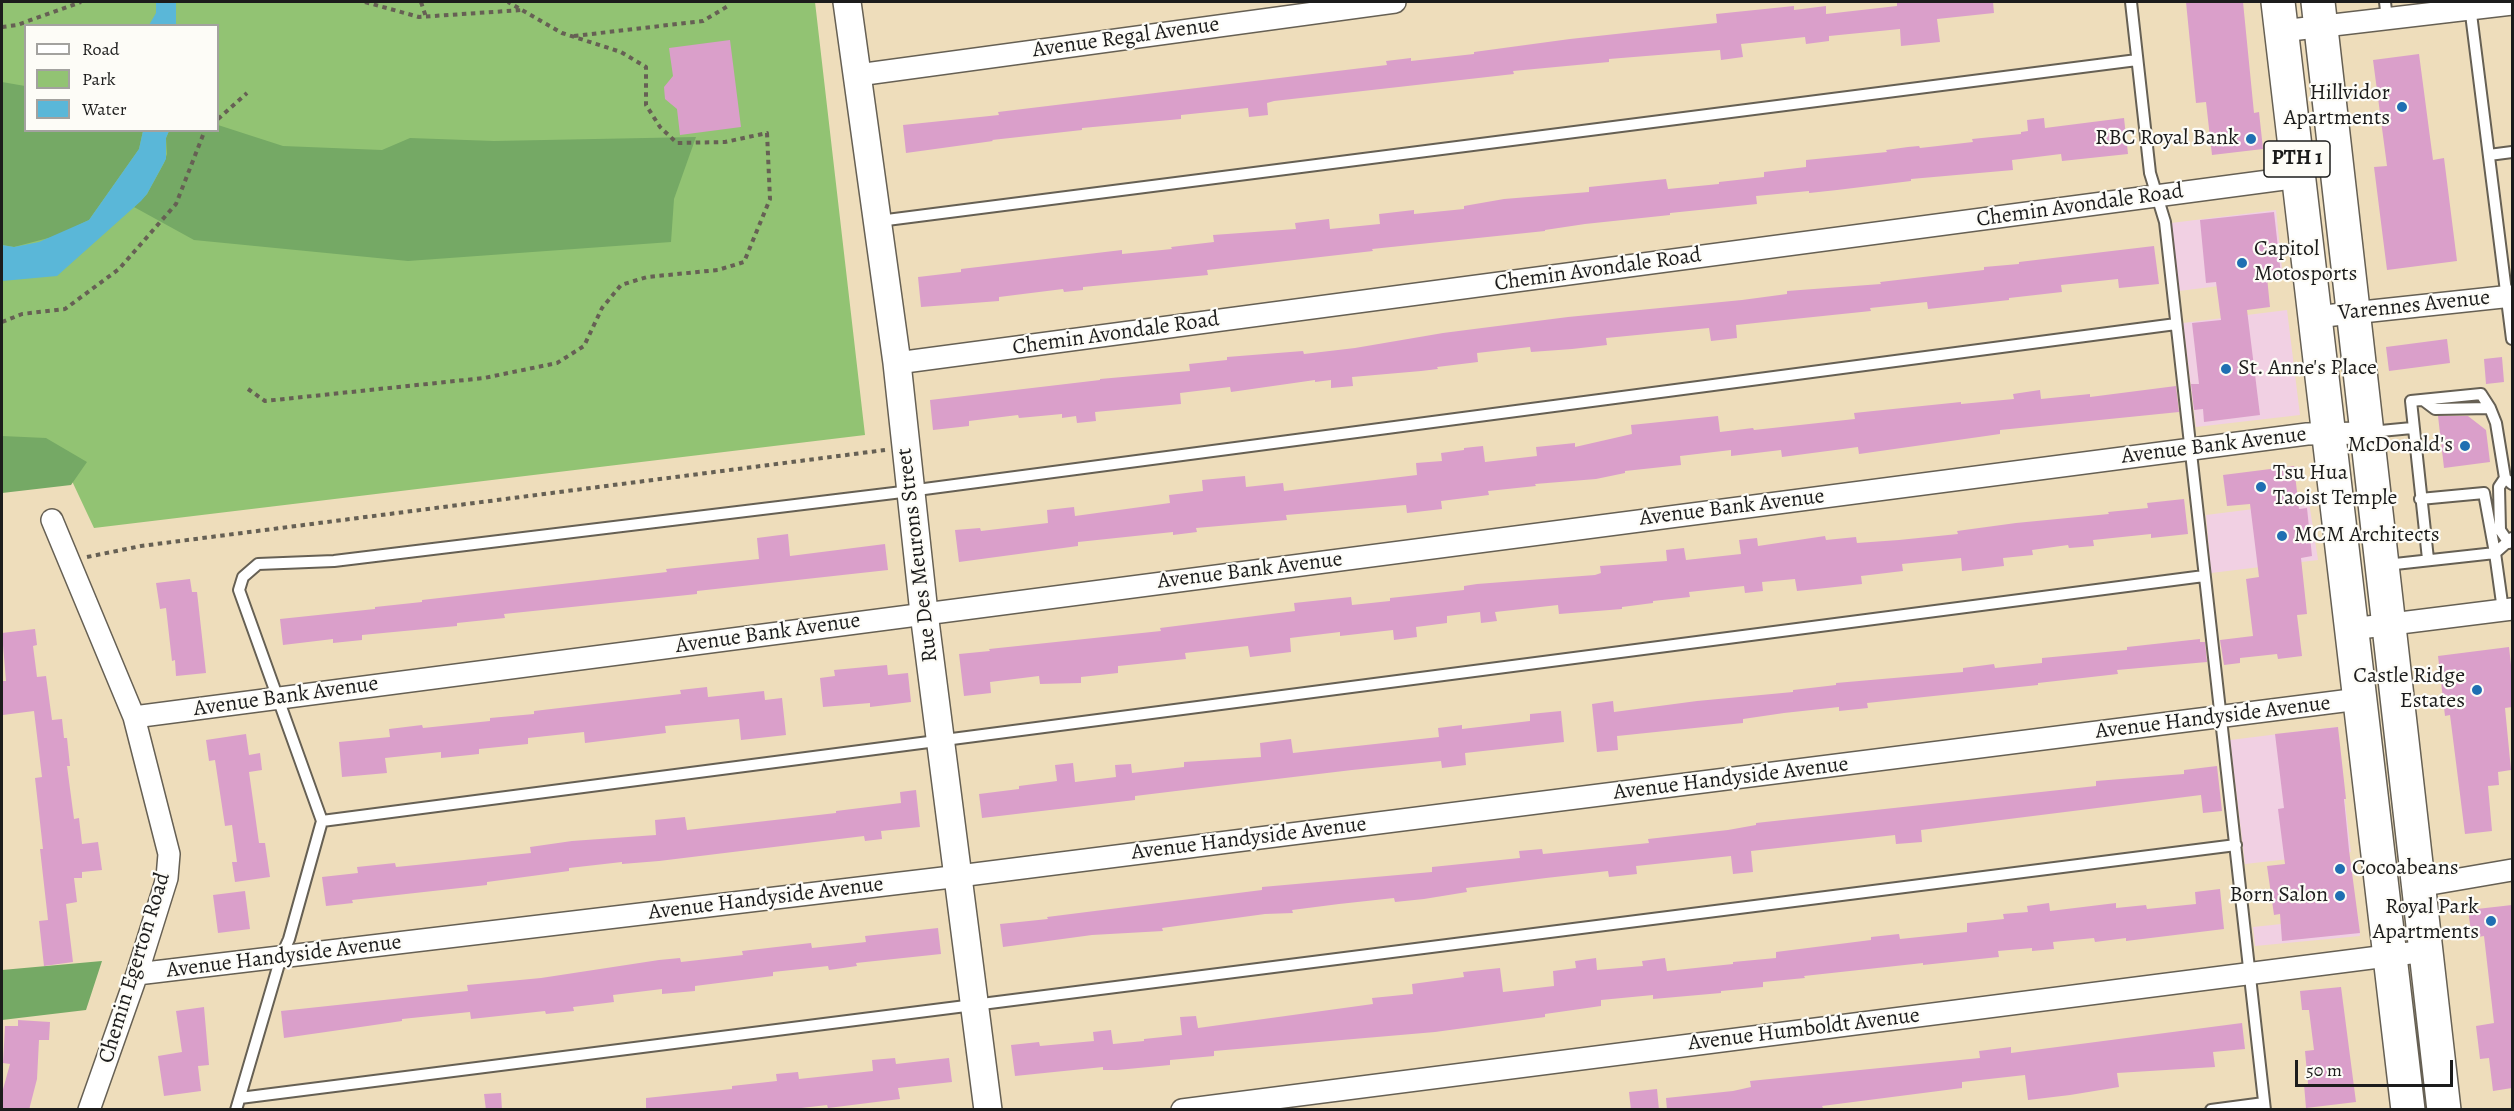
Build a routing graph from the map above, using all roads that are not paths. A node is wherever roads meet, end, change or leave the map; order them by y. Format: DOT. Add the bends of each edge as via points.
graph roads {
  1 [pos="847,2"];
  2 [pos="1395,2"];
  3 [pos="2131,2"];
  4 [pos="2512,4"];
  5 [pos="2470,6"];
  6 [pos="2386,10"];
  7 [pos="2320,14"];
  8 [pos="2280,16"];
  9 [pos="2138,60"];
  10 [pos="858,75"];
  11 [pos="2512,152"];
  12 [pos="2489,155"];
  13 [pos="2299,177"];
  14 [pos="2158,196"];
  15 [pos="878,221"];
  16 [pos="2510,296"];
  17 [pos="2354,314"];
  18 [pos="2315,317"];
  19 [pos="2176,324"];
  20 [pos="2512,339"];
  21 [pos="897,363"];
  22 [pos="2412,428"];
  23 [pos="2329,433"];
  24 [pos="2366,433"];
  25 [pos="2189,449"];
  26 [pos="2509,481"];
  27 [pos="911,490"];
  28 [pos="2420,499"];
  29 [pos="52,520"];
  30 [pos="2511,540"];
  31 [pos="2495,553"];
  32 [pos="2428,559"];
  33 [pos="2382,566"];
  34 [pos="2204,576"];
  35 [pos="2508,610"];
  36 [pos="924,613"];
  37 [pos="2389,625"];
  38 [pos="2352,629"];
  39 [pos="277,699"];
  40 [pos="2359,699"];
  41 [pos="134,717"];
  42 [pos="2221,717"];
  43 [pos="941,741"];
  44 [pos="322,821"];
  45 [pos="2236,845"];
  46 [pos="2512,870"];
  47 [pos="960,876"];
  48 [pos="2419,886"];
  49 [pos="2426,951"];
  50 [pos="2389,956"];
  51 [pos="281,957"];
  52 [pos="2250,973"];
  53 [pos="137,974"];
  54 [pos="975,1004"];
  55 [pos="240,1098"];
  56 [pos="2265,1106"];
  57 [pos="89,1110"];
  58 [pos="236,1110"];
  59 [pos="988,1110"];
  60 [pos="1182,1110"];
  61 [pos="2211,1110"];
  62 [pos="2408,1110"];
  63 [pos="2444,1110"];
  1 -- 10 [label="street, Rue Des Meurons Street"];
  2 -- 10 [label="street, Avenue Regal Avenue"];
  3 -- 9 [label="lane"];
  4 -- 5 [label="street"];
  5 -- 6 [label="street"];
  5 -- 12 [label="lane"];
  6 -- 7 [label="street"];
  7 -- 8 [label="street"];
  7 -- 17 [label="highway, PTH 1"];
  8 -- 13 [label="highway, PTH 1"];
  9 -- 14 [label="lane" via="2150,173"];
  9 -- 15 [label="lane"];
  10 -- 15 [label="street, Rue Des Meurons Street"];
  11 -- 12 [label="lane"];
  12 -- 16 [label="lane"];
  13 -- 14 [label="street, Chemin Avondale Road"];
  13 -- 18 [label="highway, PTH 1"];
  14 -- 19 [label="lane" via="2165,222"];
  14 -- 21 [label="street, Chemin Avondale Road"];
  15 -- 21 [label="street, Rue Des Meurons Street"];
  16 -- 17 [label="street, Varennes Avenue"];
  16 -- 20 [label="lane"];
  17 -- 18 [label="street, Varennes Avenue"];
  17 -- 24 [label="highway, PTH 1"];
  18 -- 23 [label="highway, PTH 1"];
  19 -- 25 [label="lane"];
  19 -- 27 [label="lane"];
  21 -- 27 [label="street, Rue Des Meurons Street"];
  22 -- 24 [label="lane"];
  22 -- 26 [label="lane" via="2411,401 2423,400 2435,409 2490,408"];
  22 -- 28 [label="lane"];
  23 -- 24 [label="street, Avenue Bank Avenue"];
  23 -- 25 [label="street, Avenue Bank Avenue"];
  23 -- 38 [label="highway, PTH 1"];
  24 -- 33 [label="highway, PTH 1"];
  25 -- 34 [label="lane"];
  25 -- 36 [label="street, Avenue Bank Avenue"];
  26 -- 30 [label="lane" via="2499,487 2500,530"];
  27 -- 36 [label="street, Rue Des Meurons Street"];
  27 -- 39 [label="lane" via="334,561 258,564 243,577 239,590"];
  28 -- 31 [label="lane" via="2484,493"];
  28 -- 32 [label="lane"];
  29 -- 41 [label="street, Chemin Egerton Road"];
  30 -- 31 [label="lane"];
  31 -- 32 [label="lane"];
  31 -- 35 [label="lane"];
  32 -- 33 [label="lane"];
  33 -- 37 [label="highway, PTH 1"];
  34 -- 42 [label="lane"];
  34 -- 43 [label="lane"];
  35 -- 37 [label="street"];
  36 -- 39 [label="street, Avenue Bank Avenue"];
  36 -- 43 [label="street, Rue Des Meurons Street"];
  37 -- 38 [label="street"];
  37 -- 48 [label="highway, PTH 1"];
  38 -- 40 [label="highway, PTH 1"];
  39 -- 41 [label="street, Avenue Bank Avenue"];
  39 -- 44 [label="lane"];
  40 -- 42 [label="street, Avenue Handyside Avenue"];
  40 -- 50 [label="highway, PTH 1"];
  41 -- 53 [label="street, Chemin Egerton Road" via="169,854 167,878"];
  42 -- 45 [label="lane"];
  42 -- 47 [label="street, Avenue Handyside Avenue"];
  43 -- 44 [label="lane"];
  43 -- 47 [label="street, Rue Des Meurons Street"];
  44 -- 51 [label="lane"];
  45 -- 52 [label="lane"];
  45 -- 54 [label="lane"];
  46 -- 48 [label="street"];
  47 -- 51 [label="street, Avenue Handyside Avenue"];
  47 -- 54 [label="street, Rue Des Meurons Street"];
  48 -- 49 [label="highway, PTH 1"];
  49 -- 50 [label="street, Avenue Humboldt Avenue"];
  49 -- 63 [label="highway, PTH 1"];
  50 -- 52 [label="street, Avenue Humboldt Avenue"];
  50 -- 62 [label="highway, PTH 1"];
  51 -- 53 [label="street, Avenue Handyside Avenue"];
  51 -- 55 [label="lane"];
  52 -- 56 [label="lane"];
  52 -- 60 [label="street, Avenue Humboldt Avenue"];
  53 -- 57 [label="street, Chemin Egerton Road"];
  54 -- 55 [label="lane"];
  54 -- 59 [label="street, Rue Des Meurons Street"];
  55 -- 58 [label="lane"];
  56 -- 61 [label="lane"];
}
